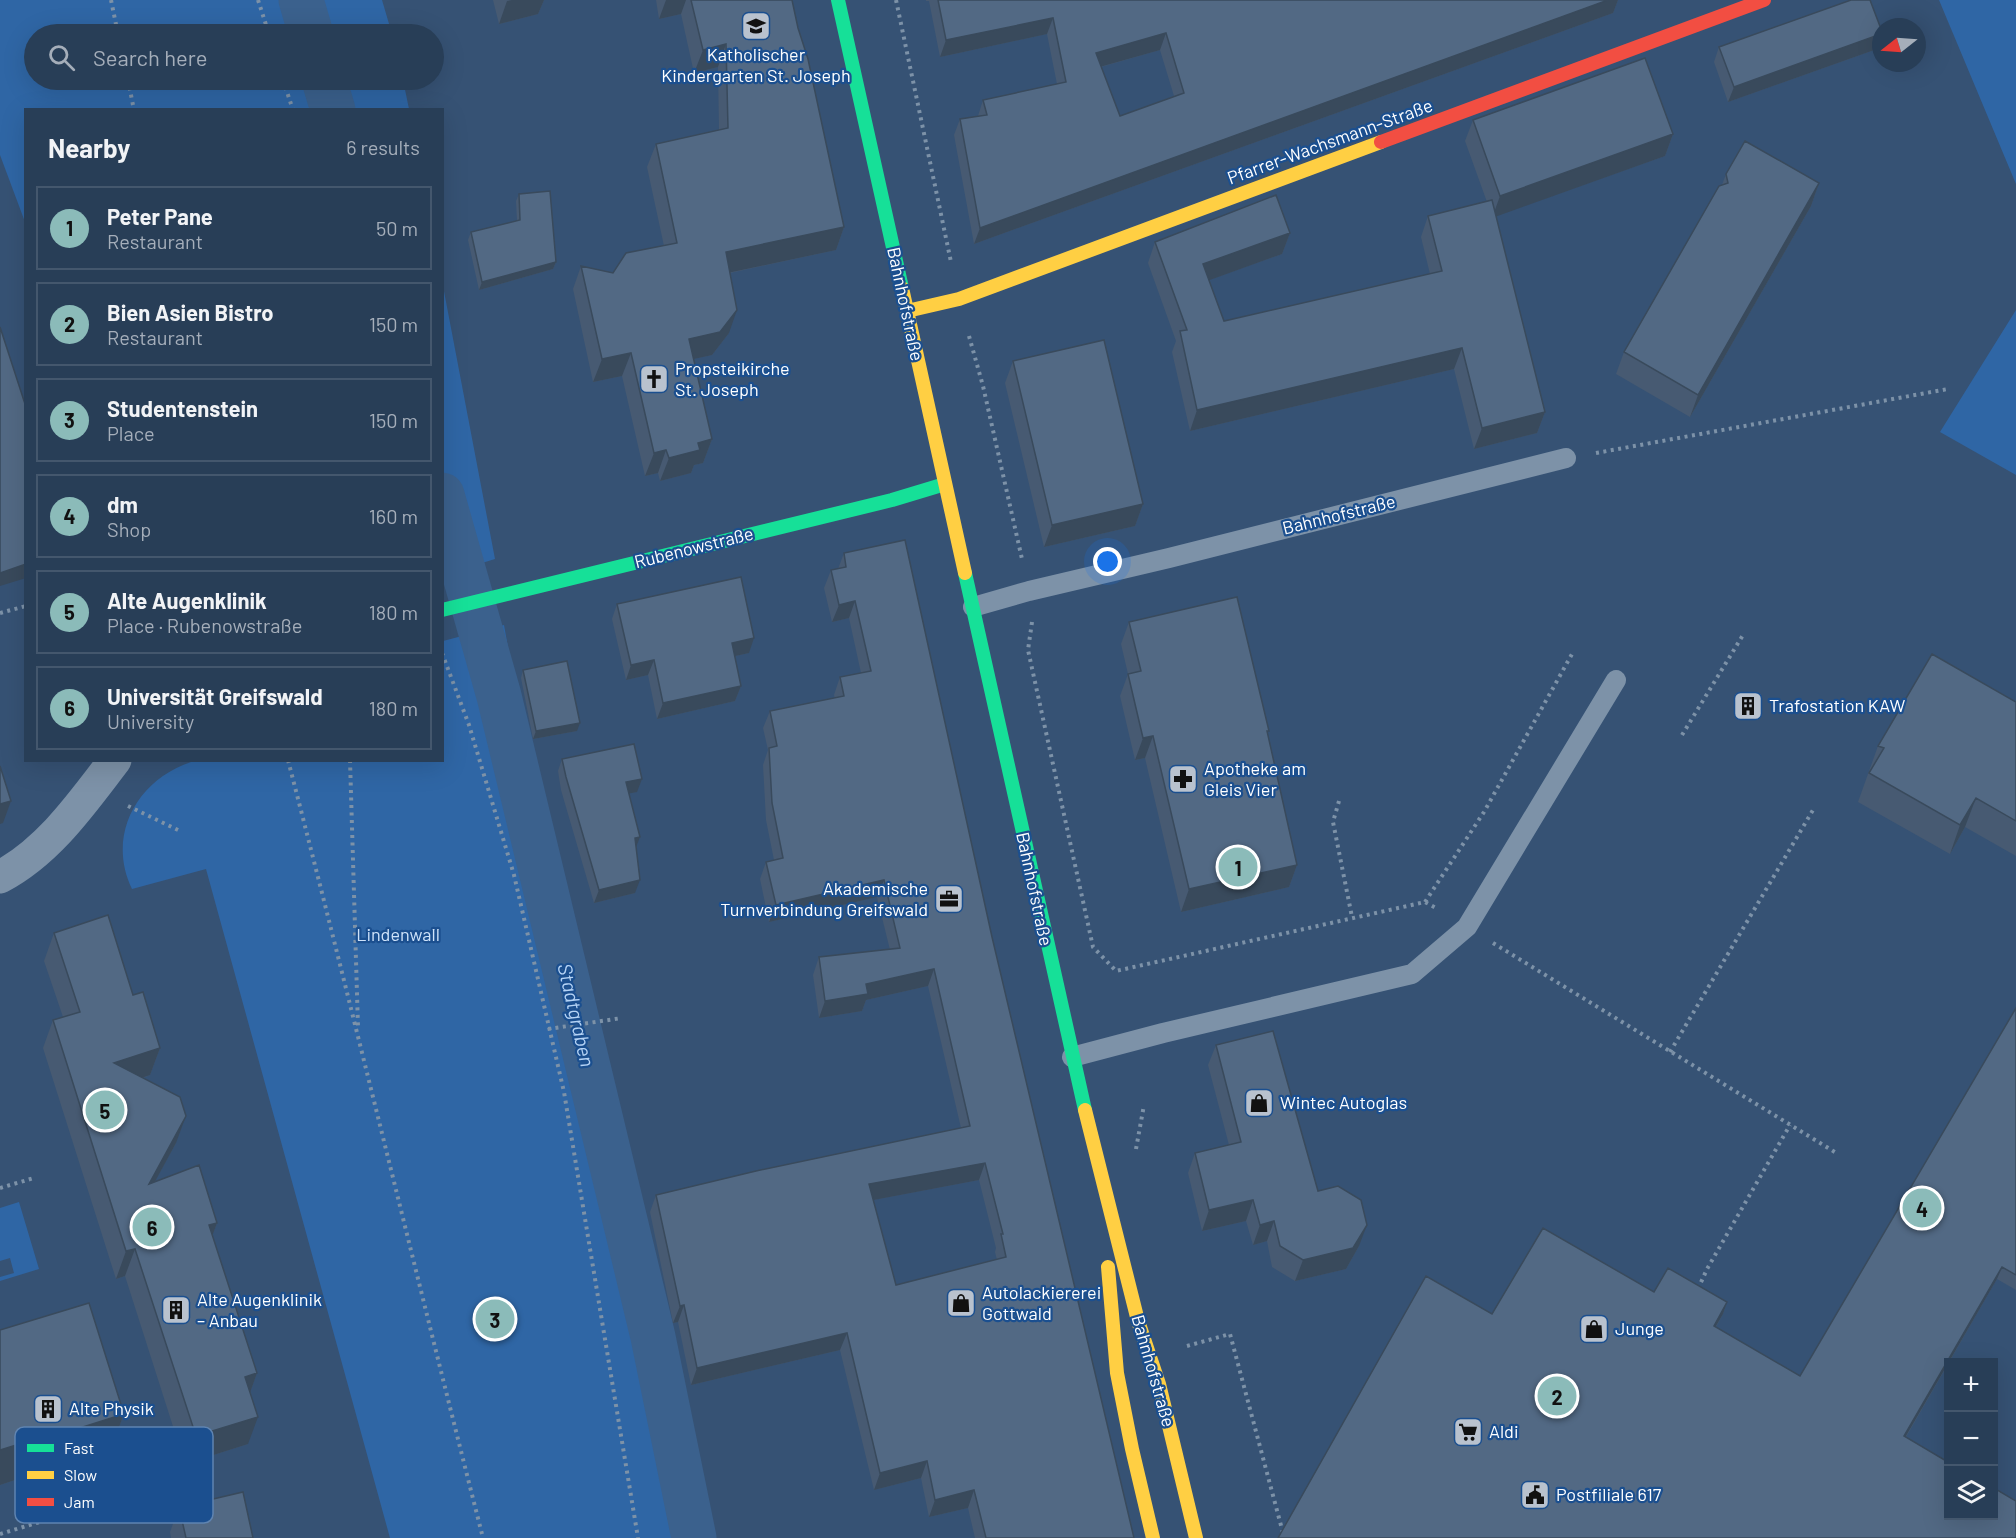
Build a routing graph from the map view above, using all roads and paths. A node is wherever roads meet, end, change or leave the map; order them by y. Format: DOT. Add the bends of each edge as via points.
graph roads {
  1 [pos="111,0"];
  2 [pos="258,0"];
  3 [pos="838,0"];
  4 [pos="896,0"];
  5 [pos="1764,0"];
  6 [pos="116,24"];
  7 [pos="266,24"];
  8 [pos="130,90"];
  9 [pos="287,90"];
  10 [pos="134,108"];
  11 [pos="292,108"];
  12 [pos="959,298"];
  13 [pos="907,311"];
  14 [pos="1948,388"];
  15 [pos="1566,458"];
  16 [pos="945,484"];
  17 [pos="1029,591"];
  18 [pos="24,607"];
  19 [pos="973,607"];
  20 [pos="444,609"];
  21 [pos="0,613"];
  22 [pos="1743,635"];
  23 [pos="1572,654"];
  24 [pos="444,658"];
  25 [pos="1616,680"];
  26 [pos="1682,735"];
  27 [pos="113,762"];
  28 [pos="289,762"];
  29 [pos="350,762"];
  30 [pos="92,789"];
  31 [pos="1339,801"];
  32 [pos="1814,810"];
  33 [pos="178,830"];
  34 [pos="0,877"];
  35 [pos="1425,902"];
  36 [pos="1352,917"];
  37 [pos="1467,927"];
  38 [pos="622,1018"];
  39 [pos="548,1029"];
  40 [pos="358,1034"];
  41 [pos="1670,1052"];
  42 [pos="1072,1057"];
  43 [pos="1790,1125"];
  44 [pos="1838,1154"];
  45 [pos="1100,1169"];
  46 [pos="34,1178"];
  47 [pos="0,1188"];
  48 [pos="1694,1298"];
  49 [pos="1184,1347"];
  50 [pos="36,1523"];
  51 [pos="0,1534"];
  52 [pos="1283,1534"];
  53 [pos="483,1538"];
  54 [pos="639,1538"];
  55 [pos="1153,1538"];
  56 [pos="1196,1538"];
  1 -- 6 [label="path"];
  2 -- 7 [label="path"];
  3 -- 13 [label="street, Bahnhofstraße"];
  4 -- 12 [label="path"];
  5 -- 12 [label="street, Pfarrer-Wachsmann-Straße"];
  8 -- 10 [label="path"];
  9 -- 11 [label="path"];
  12 -- 13 [label="street, Pfarrer-Wachsmann-Straße"];
  12 -- 17 [label="path"];
  13 -- 16 [label="street, Bahnhofstraße"];
  14 -- 15 [label="path"];
  15 -- 17 [label="lane, Bahnhofstraße"];
  16 -- 19 [label="street, Bahnhofstraße"];
  16 -- 20 [label="street, Rubenowstraße"];
  17 -- 19 [label="lane, Bahnhofstraße"];
  17 -- 36 [label="path" via="1033,615 1028,650 1093,947 1108,963 1116,971"];
  18 -- 21 [label="path"];
  19 -- 42 [label="street, Bahnhofstraße"];
  22 -- 26 [label="path"];
  23 -- 35 [label="path" via="1484,812"];
  24 -- 39 [label="path" via="469,725 514,875"];
  25 -- 37 [label="lane"];
  27 -- 30 [label="street"];
  28 -- 40 [label="path"];
  29 -- 40 [label="path"];
  30 -- 33 [label="path"];
  30 -- 34 [label="street" via="60,830 14,870"];
  31 -- 36 [label="path" via="1333,822"];
  32 -- 41 [label="path"];
  35 -- 36 [label="path"];
  35 -- 37 [label="path"];
  37 -- 41 [label="path"];
  37 -- 42 [label="lane" via="1413,974"];
  38 -- 39 [label="path"];
  39 -- 54 [label="path" via="564,1092"];
  40 -- 53 [label="path"];
  41 -- 43 [label="path"];
  42 -- 45 [label="street, Bahnhofstraße"];
  43 -- 44 [label="path"];
  43 -- 48 [label="path"];
  45 -- 55 [label="street, Bahnhofstraße" via="1117,1373"];
  45 -- 56 [label="street, Bahnhofstraße"];
  46 -- 47 [label="path"];
  49 -- 52 [label="path" via="1230,1334"];
  50 -- 51 [label="path"];
}
